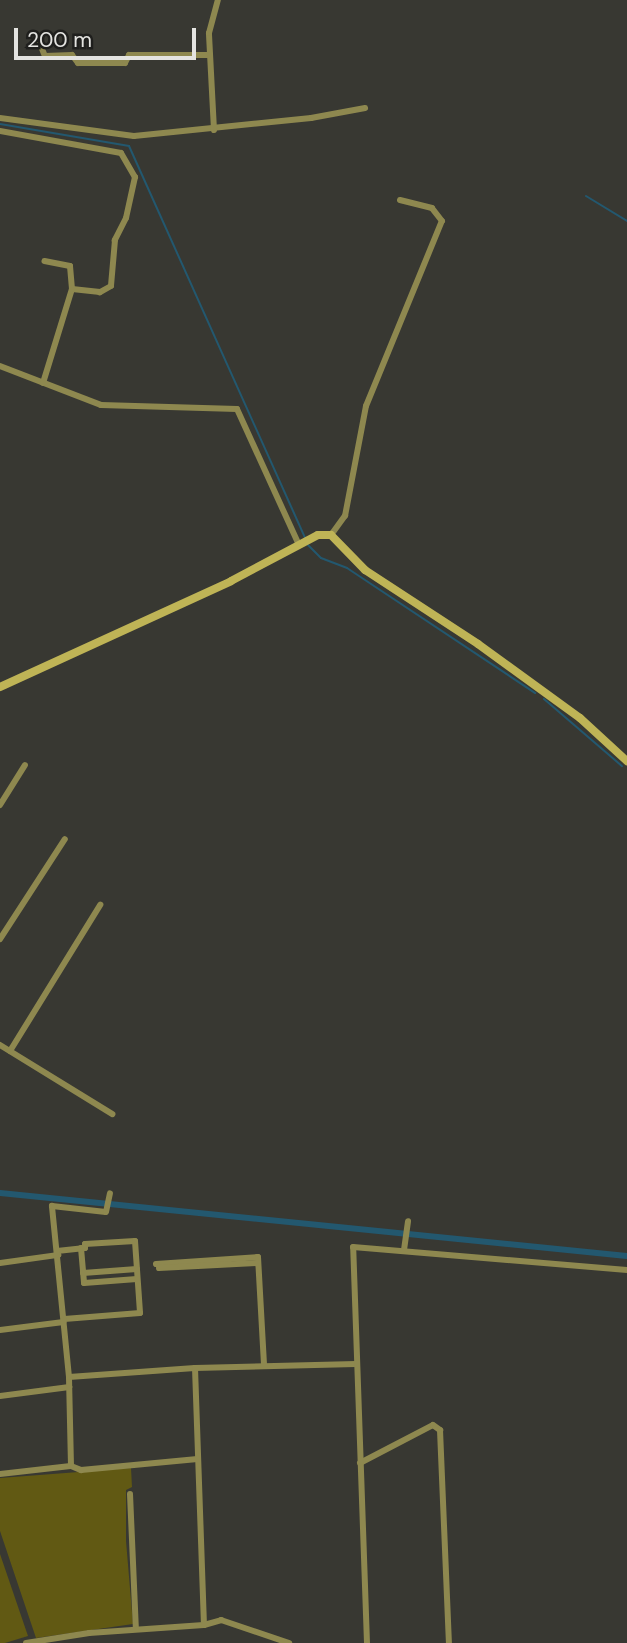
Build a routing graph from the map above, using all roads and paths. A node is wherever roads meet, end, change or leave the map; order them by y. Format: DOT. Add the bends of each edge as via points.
graph roads {
  1 [pos="218,0"];
  2 [pos="37,39"];
  3 [pos="210,55"];
  4 [pos="365,108"];
  5 [pos="0,117"];
  6 [pos="214,130"];
  7 [pos="0,131"];
  8 [pos="400,200"];
  9 [pos="44,261"];
  10 [pos="72,289"];
  11 [pos="0,366"];
  12 [pos="43,383"];
  13 [pos="331,535"];
  14 [pos="304,542"];
  15 [pos="0,687"];
  16 [pos="627,761"];
  17 [pos="25,765"];
  18 [pos="0,805"];
  19 [pos="65,839"];
  20 [pos="100,905"];
  21 [pos="0,939"];
  22 [pos="0,1045"];
  23 [pos="10,1051"];
  24 [pos="112,1114"];
  25 [pos="110,1193"];
  26 [pos="408,1221"];
  27 [pos="81,1248"];
  28 [pos="404,1250"];
  29 [pos="58,1253"];
  30 [pos="0,1263"];
  31 [pos="157,1266"];
  32 [pos="137,1269"];
  33 [pos="627,1269"];
  34 [pos="83,1273"];
  35 [pos="137,1279"];
  36 [pos="64,1320"];
  37 [pos="0,1330"];
  38 [pos="356,1364"];
  39 [pos="264,1366"];
  40 [pos="195,1368"];
  41 [pos="69,1377"];
  42 [pos="69,1387"];
  43 [pos="0,1396"];
  44 [pos="197,1459"];
  45 [pos="360,1463"];
  46 [pos="71,1466"];
  47 [pos="0,1474"];
  48 [pos="130,1494"];
  49 [pos="204,1625"];
  50 [pos="136,1629"];
  51 [pos="89,1633"];
  52 [pos="38,1642"];
  53 [pos="26,1643"];
  54 [pos="89,1643"];
  55 [pos="289,1643"];
  56 [pos="367,1643"];
  57 [pos="449,1643"];
  1 -- 3 [label="street" via="209,33"];
  2 -- 3 [label="street" via="45,56 72,55 78,63 125,63 129,55"];
  3 -- 6 [label="street"];
  4 -- 6 [label="street"];
  5 -- 6 [label="street" via="128,136"];
  7 -- 10 [label="street" via="121,153 135,177 126,218 115,240 111,286 100,292"];
  8 -- 13 [label="street" via="432,208 442,221 366,406 345,516"];
  9 -- 10 [label="street" via="70,266"];
  10 -- 12 [label="street"];
  11 -- 12 [label="street"];
  12 -- 14 [label="street" via="101,405 237,409"];
  13 -- 14 [label="street"];
  13 -- 16 [label="street" via="365,570 571,711"];
  14 -- 15 [label="street" via="231,581"];
  17 -- 18 [label="street"];
  19 -- 21 [label="street"];
  20 -- 23 [label="street"];
  22 -- 23 [label="street"];
  23 -- 24 [label="street"];
  25 -- 29 [label="street" via="106,1212 52,1206"];
  26 -- 28 [label="street"];
  27 -- 29 [label="street"];
  27 -- 32 [label="street" via="135,1241"];
  27 -- 34 [label="street"];
  28 -- 33 [label="street"];
  28 -- 38 [label="street" via="353,1247"];
  29 -- 30 [label="street"];
  29 -- 36 [label="street"];
  31 -- 39 [label="street" via="258,1257"];
  32 -- 34 [label="street"];
  32 -- 35 [label="street"];
  34 -- 35 [label="street" via="84,1283"];
  35 -- 36 [label="street" via="140,1313"];
  36 -- 37 [label="street"];
  36 -- 41 [label="street"];
  38 -- 39 [label="street"];
  38 -- 45 [label="street"];
  39 -- 40 [label="street"];
  40 -- 41 [label="street"];
  40 -- 44 [label="street"];
  41 -- 42 [label="street"];
  42 -- 43 [label="street"];
  42 -- 46 [label="street"];
  44 -- 46 [label="street" via="81,1470"];
  44 -- 49 [label="street"];
  45 -- 56 [label="street"];
  45 -- 57 [label="street" via="433,1425 440,1430"];
  46 -- 47 [label="street"];
  48 -- 50 [label="street"];
  49 -- 50 [label="street"];
  49 -- 55 [label="street" via="229,1621"];
  50 -- 51 [label="street"];
  51 -- 52 [label="street"];
  51 -- 54 [label="street"];
  52 -- 53 [label="street"];
}
